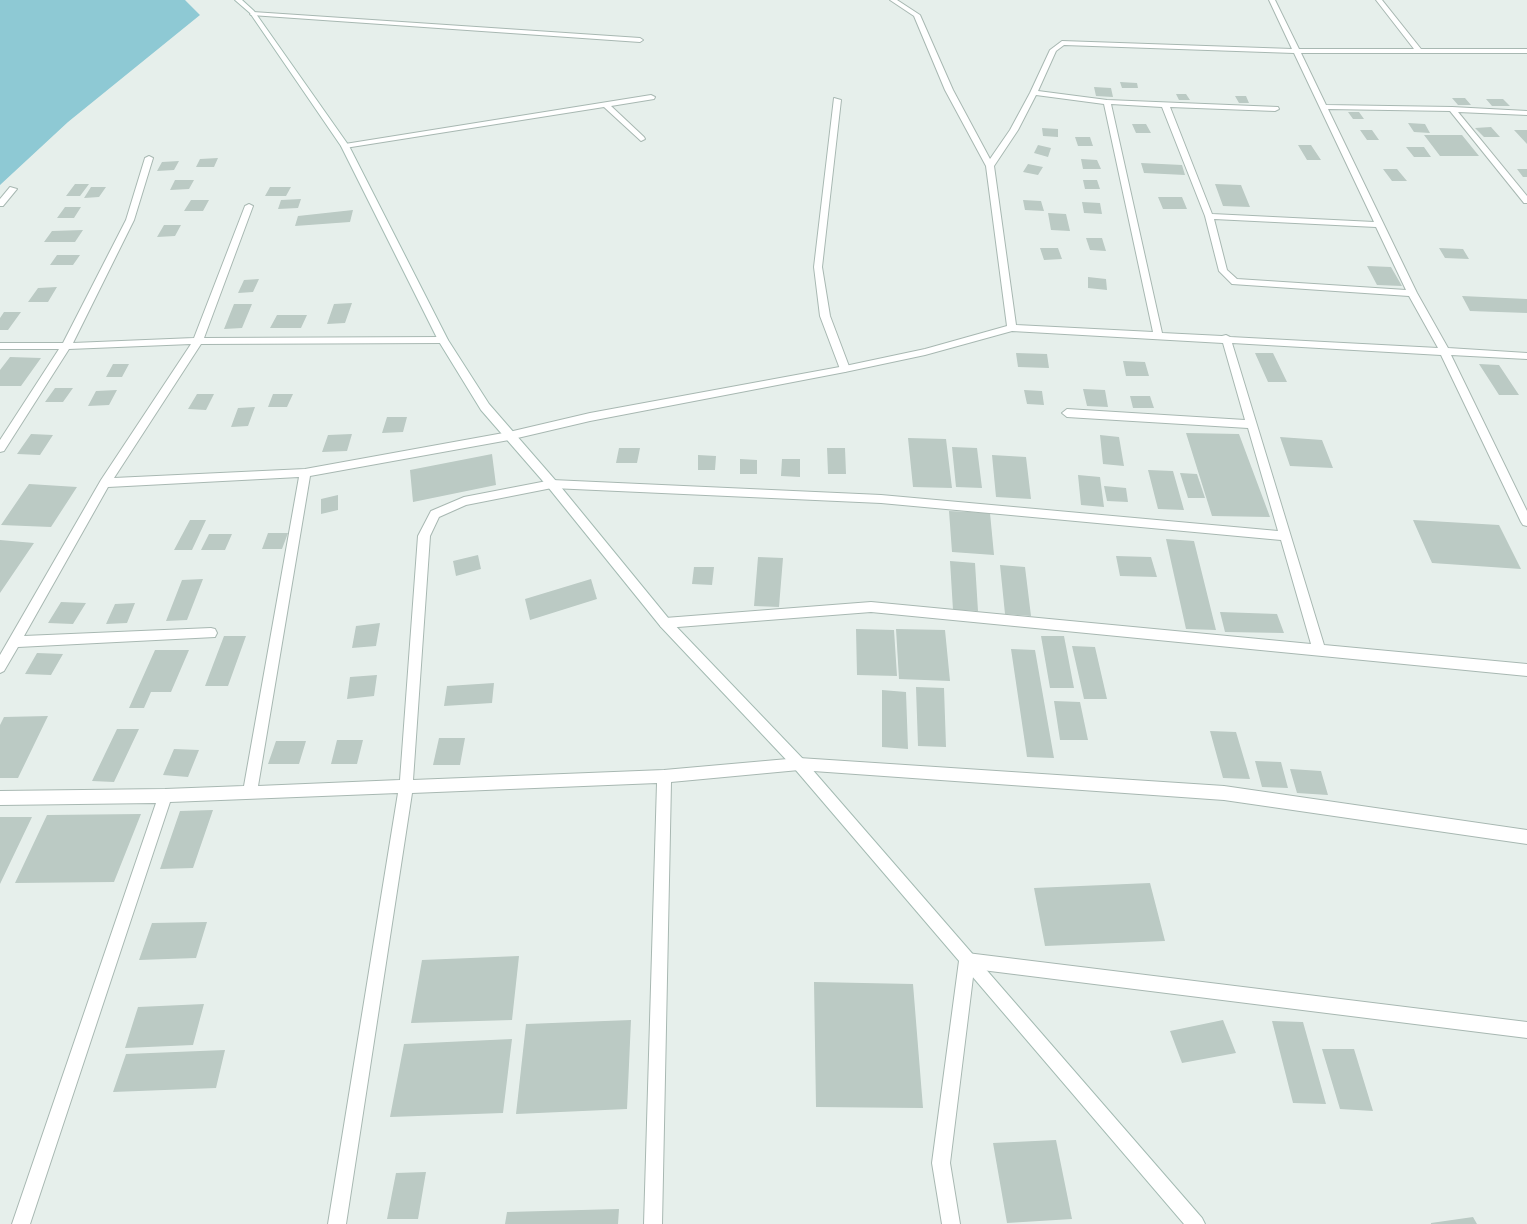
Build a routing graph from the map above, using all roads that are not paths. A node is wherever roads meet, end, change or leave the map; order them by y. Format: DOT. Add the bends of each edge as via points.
graph roads {
  1 [pos="238,0"];
  2 [pos="893,0"];
  3 [pos="1272,0"];
  4 [pos="1379,0"];
  5 [pos="253,14"];
  6 [pos="640,40"];
  7 [pos="1295,51"];
  8 [pos="1419,51"];
  9 [pos="1527,51"];
  10 [pos="1034,92"];
  11 [pos="651,97"];
  12 [pos="837,100"];
  13 [pos="1107,102"];
  14 [pos="605,104"];
  15 [pos="1166,104"];
  16 [pos="1324,107"];
  17 [pos="1275,109"];
  18 [pos="1452,109"];
  19 [pos="1527,112"];
  20 [pos="641,139"];
  21 [pos="345,146"];
  22 [pos="149,158"];
  23 [pos="990,166"];
  24 [pos="13,189"];
  25 [pos="1527,200"];
  26 [pos="0,204"];
  27 [pos="249,206"];
  28 [pos="1209,216"];
  29 [pos="1381,225"];
  30 [pos="1412,293"];
  31 [pos="1012,328"];
  32 [pos="1158,335"];
  33 [pos="1226,338"];
  34 [pos="443,340"];
  35 [pos="198,341"];
  36 [pos="0,346"];
  37 [pos="66,346"];
  38 [pos="1445,352"];
  39 [pos="1527,356"];
  40 [pos="845,369"];
  41 [pos="1067,413"];
  42 [pos="1251,424"];
  43 [pos="509,436"];
  44 [pos="0,448"];
  45 [pos="305,473"];
  46 [pos="106,483"];
  47 [pos="552,484"];
  48 [pos="1527,520"];
  49 [pos="1284,536"];
  50 [pos="665,623"];
  51 [pos="210,633"];
  52 [pos="15,642"];
  53 [pos="1319,650"];
  54 [pos="0,667"];
  55 [pos="1527,670"];
  56 [pos="799,764"];
  57 [pos="664,776"];
  58 [pos="406,786"];
  59 [pos="250,792"];
  60 [pos="165,796"];
  61 [pos="0,798"];
  62 [pos="1527,837"];
  63 [pos="967,961"];
  64 [pos="1527,1030"];
  65 [pos="21,1224"];
  66 [pos="337,1224"];
  67 [pos="653,1224"];
  68 [pos="952,1224"];
  69 [pos="1196,1224"];
  1 -- 5 [label="street"];
  2 -- 23 [label="street" via="917,15 949,90"];
  3 -- 7 [label="street"];
  4 -- 8 [label="street"];
  5 -- 6 [label="street"];
  5 -- 21 [label="street"];
  7 -- 8 [label="street"];
  7 -- 10 [label="street" via="1062,43 1053,50"];
  7 -- 16 [label="street"];
  8 -- 9 [label="street"];
  10 -- 13 [label="street"];
  10 -- 23 [label="street" via="1014,130"];
  11 -- 14 [label="street"];
  12 -- 40 [label="street" via="818,267 825,316"];
  13 -- 15 [label="street"];
  13 -- 32 [label="street"];
  14 -- 20 [label="street"];
  14 -- 21 [label="street"];
  15 -- 17 [label="street"];
  15 -- 28 [label="street"];
  16 -- 18 [label="street"];
  16 -- 29 [label="street"];
  18 -- 19 [label="street"];
  18 -- 25 [label="street"];
  21 -- 34 [label="street"];
  22 -- 37 [label="street" via="130,220"];
  23 -- 31 [label="street"];
  24 -- 26 [label="street"];
  27 -- 35 [label="street"];
  28 -- 29 [label="street"];
  28 -- 30 [label="street" via="1223,271 1235,282"];
  29 -- 30 [label="street"];
  30 -- 38 [label="street"];
  31 -- 32 [label="street"];
  31 -- 40 [label="street" via="925,352"];
  32 -- 33 [label="street"];
  33 -- 38 [label="street"];
  33 -- 42 [label="street"];
  34 -- 35 [label="street"];
  34 -- 43 [label="street" via="484,407"];
  35 -- 37 [label="street"];
  35 -- 46 [label="street"];
  36 -- 37 [label="street"];
  37 -- 44 [label="street"];
  38 -- 39 [label="street"];
  38 -- 48 [label="street"];
  40 -- 43 [label="street" via="590,417"];
  41 -- 42 [label="street"];
  42 -- 49 [label="street"];
  43 -- 45 [label="street"];
  43 -- 47 [label="street"];
  45 -- 46 [label="street"];
  45 -- 59 [label="street"];
  46 -- 52 [label="street"];
  47 -- 49 [label="street" via="881,499"];
  47 -- 50 [label="street"];
  47 -- 58 [label="street" via="464,501 435,514 424,536"];
  49 -- 53 [label="street"];
  50 -- 53 [label="street" via="871,607"];
  50 -- 56 [label="street"];
  51 -- 52 [label="street"];
  52 -- 54 [label="street"];
  53 -- 55 [label="street"];
  56 -- 57 [label="street"];
  56 -- 62 [label="street" via="1224,793"];
  56 -- 63 [label="street"];
  57 -- 58 [label="street"];
  57 -- 67 [label="street"];
  58 -- 59 [label="street"];
  58 -- 66 [label="street"];
  59 -- 60 [label="street"];
  60 -- 61 [label="street"];
  60 -- 65 [label="street"];
  63 -- 64 [label="street"];
  63 -- 68 [label="street" via="942,1163"];
  63 -- 69 [label="street"];
}
